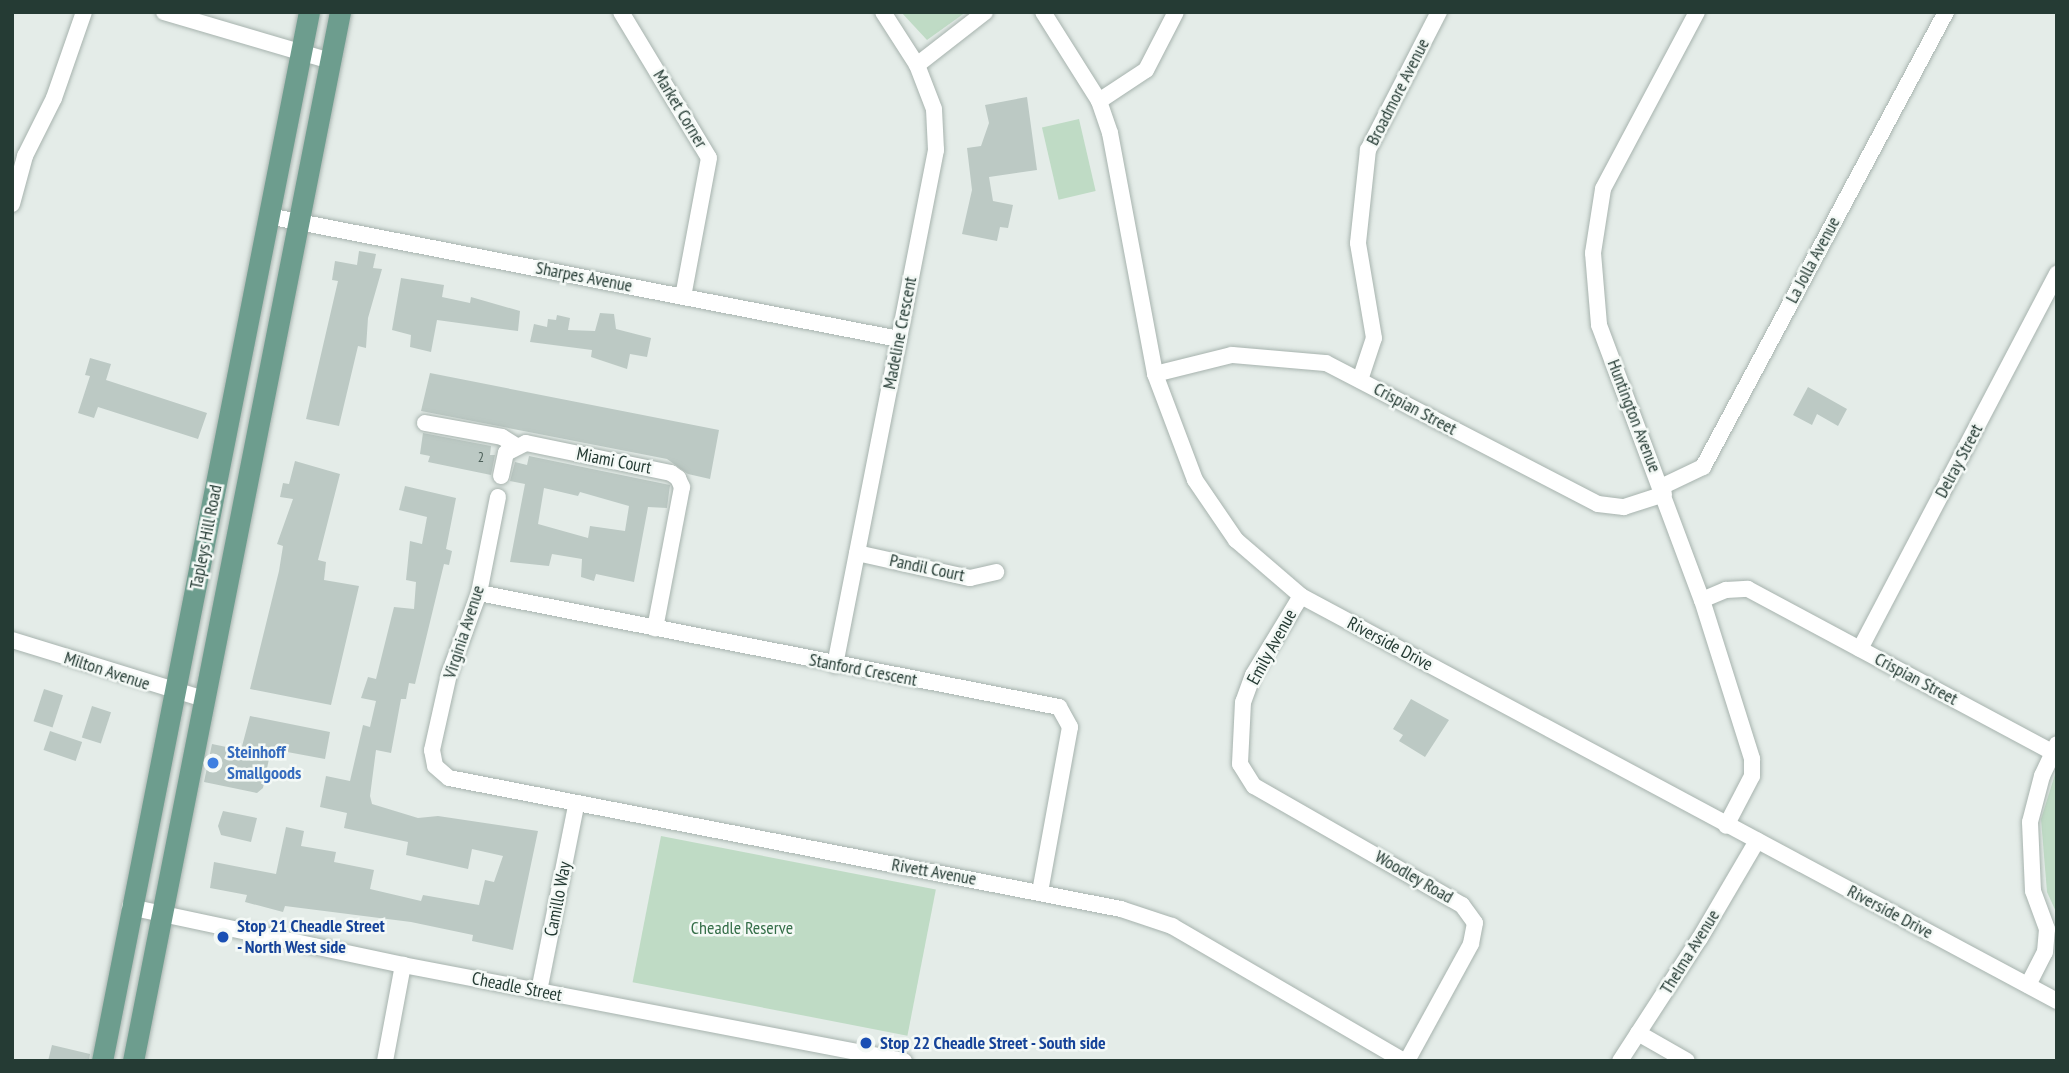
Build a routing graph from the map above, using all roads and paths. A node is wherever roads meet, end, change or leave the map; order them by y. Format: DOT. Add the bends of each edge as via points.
graph roads {
  1 [pos="84,12"];
  2 [pos="163,12"];
  3 [pos="309,12"];
  4 [pos="340,12"];
  5 [pos="621,12"];
  6 [pos="883,12"];
  7 [pos="985,12"];
  8 [pos="1043,12"];
  9 [pos="1176,12"];
  10 [pos="1439,12"];
  11 [pos="1697,12"];
  12 [pos="1946,12"];
  13 [pos="301,53"];
  14 [pos="330,61"];
  15 [pos="917,65"];
  16 [pos="1099,101"];
  17 [pos="18,155"];
  18 [pos="12,204"];
  19 [pos="268,215"];
  20 [pos="301,222"];
  21 [pos="2057,273"];
  22 [pos="683,297"];
  23 [pos="899,339"];
  24 [pos="1155,374"];
  25 [pos="1360,380"];
  26 [pos="425,423"];
  27 [pos="515,445"];
  28 [pos="501,476"];
  29 [pos="1662,490"];
  30 [pos="498,497"];
  31 [pos="857,553"];
  32 [pos="996,572"];
  33 [pos="479,593"];
  34 [pos="1301,596"];
  35 [pos="1702,600"];
  36 [pos="655,628"];
  37 [pos="12,640"];
  38 [pos="1860,649"];
  39 [pos="835,666"];
  40 [pos="175,694"];
  41 [pos="204,699"];
  42 [pos="1239,741"];
  43 [pos="2055,748"];
  44 [pos="435,766"];
  45 [pos="576,806"];
  46 [pos="1727,826"];
  47 [pos="1756,841"];
  48 [pos="1040,892"];
  49 [pos="130,908"];
  50 [pos="160,914"];
  51 [pos="403,965"];
  52 [pos="2028,985"];
  53 [pos="539,992"];
  54 [pos="2057,1001"];
  55 [pos="1638,1032"];
  56 [pos="102,1061"];
  57 [pos="133,1061"];
  58 [pos="385,1061"];
  59 [pos="904,1061"];
  60 [pos="1405,1061"];
  61 [pos="1620,1061"];
  62 [pos="1687,1061"];
  1 -- 17 [label="street" via="54,98"];
  2 -- 13 [label="street"];
  3 -- 13 [label="main road, Tapleys Hill Road"];
  4 -- 14 [label="main road, Tapleys Hill Road"];
  5 -- 22 [label="street, Market Corner" via="709,158"];
  6 -- 15 [label="street, Madeline Crescent"];
  7 -- 15 [label="street"];
  8 -- 16 [label="street, Riverside Drive"];
  9 -- 16 [label="street" via="1146,70"];
  10 -- 25 [label="street, Broadmore Avenue" via="1368,150 1358,243 1374,338"];
  11 -- 29 [label="street, Huntington Avenue" via="1603,189 1594,225 1599,325"];
  12 -- 29 [label="street, La Jolla Avenue" via="1703,467"];
  13 -- 14 [label="street"];
  13 -- 19 [label="main road, Tapleys Hill Road"];
  14 -- 20 [label="main road, Tapleys Hill Road"];
  15 -- 23 [label="street, Madeline Crescent" via="934,109 936,150"];
  16 -- 24 [label="street, Riverside Drive" via="1110,133"];
  17 -- 18 [label="street"];
  19 -- 20 [label="street, Sharpes Avenue"];
  19 -- 40 [label="main road, Tapleys Hill Road"];
  20 -- 22 [label="street, Sharpes Avenue"];
  20 -- 41 [label="main road, Tapleys Hill Road"];
  21 -- 38 [label="street, Delray Street"];
  22 -- 23 [label="street, Sharpes Avenue"];
  23 -- 31 [label="street, Madeline Crescent"];
  24 -- 25 [label="street, Crispian Street" via="1232,355 1325,363"];
  24 -- 34 [label="street, Riverside Drive" via="1195,480 1236,540"];
  25 -- 29 [label="street, Crispian Street" via="1598,504 1624,507"];
  26 -- 27 [label="street" via="502,437"];
  27 -- 28 [label="street" via="506,453"];
  27 -- 36 [label="street, Miami Court" via="526,443 671,472 678,478 682,487"];
  29 -- 35 [label="street, Huntington Avenue"];
  30 -- 33 [label="street, Virginia Avenue"];
  31 -- 32 [label="street, Pandil Court" via="970,578"];
  31 -- 39 [label="street, Madeline Crescent"];
  33 -- 36 [label="street, Stanford Crescent"];
  33 -- 44 [label="street, Virginia Avenue" via="449,674 432,750"];
  34 -- 42 [label="street, Emily Avenue" via="1254,675 1243,702"];
  34 -- 46 [label="street, Riverside Drive"];
  35 -- 38 [label="street, Crispian Street" via="1726,590 1748,589"];
  35 -- 46 [label="street, Huntington Avenue" via="1752,759 1752,776"];
  36 -- 39 [label="street, Stanford Crescent"];
  37 -- 40 [label="street, Milton Avenue"];
  38 -- 43 [label="street, Crispian Street"];
  39 -- 48 [label="street, Stanford Crescent" via="1059,706 1070,727"];
  40 -- 41 [label="street, Milton Avenue"];
  40 -- 49 [label="main road, Tapleys Hill Road"];
  41 -- 50 [label="main road, Tapleys Hill Road"];
  42 -- 60 [label="street, Woodley Road" via="1240,764 1254,786 1470,914 1475,923 1471,944"];
  43 -- 52 [label="street" via="2030,822 2033,891 2047,929 2045,952"];
  44 -- 45 [label="street, Rivett Avenue" via="449,778"];
  45 -- 48 [label="street, Rivett Avenue"];
  45 -- 53 [label="street, Camillo Way"];
  46 -- 47 [label="street, Riverside Drive"];
  47 -- 52 [label="street, Riverside Drive"];
  47 -- 55 [label="street, Thelma Avenue"];
  48 -- 60 [label="street, Rivett Avenue" via="1121,909 1172,926"];
  49 -- 50 [label="street, Cheadle Street"];
  49 -- 56 [label="main road, Tapleys Hill Road"];
  50 -- 51 [label="street, Cheadle Street"];
  50 -- 57 [label="main road, Tapleys Hill Road"];
  51 -- 53 [label="street, Cheadle Street"];
  51 -- 58 [label="street"];
  52 -- 54 [label="street, Riverside Drive"];
  53 -- 59 [label="street, Cheadle Street"];
  55 -- 61 [label="street, Thelma Avenue"];
  55 -- 62 [label="street"];
}
